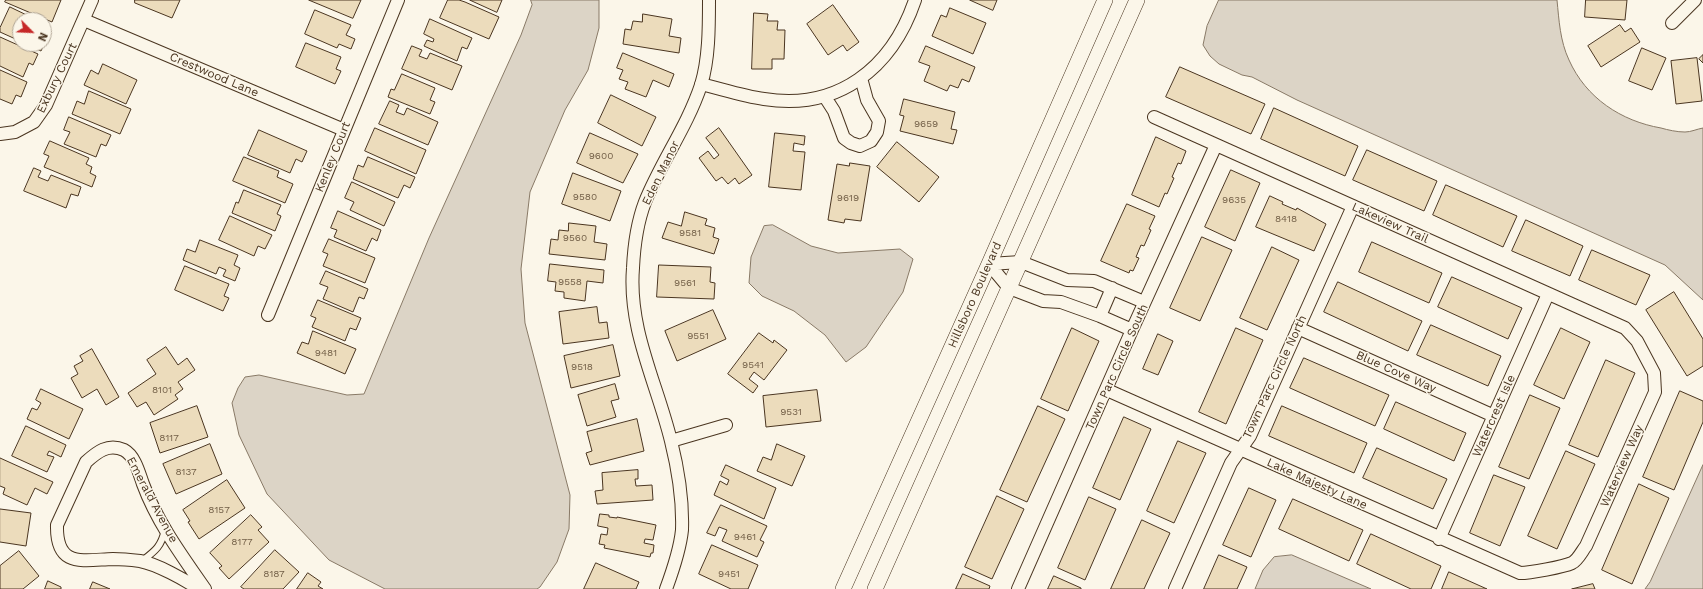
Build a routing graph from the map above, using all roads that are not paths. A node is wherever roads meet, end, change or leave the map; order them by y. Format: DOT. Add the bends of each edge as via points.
graph roads {
  1 [pos="92,0"];
  2 [pos="398,0"];
  3 [pos="709,0"];
  4 [pos="915,0"];
  5 [pos="1105,0"];
  6 [pos="1137,0"];
  7 [pos="1695,0"];
  8 [pos="84,20"];
  9 [pos="1672,23"];
  10 [pos="861,78"];
  11 [pos="701,84"];
  12 [pos="825,97"];
  13 [pos="1154,117"];
  14 [pos="344,130"];
  15 [pos="0,134"];
  16 [pos="1216,145"];
  17 [pos="1353,206"];
  18 [pos="1021,262"];
  19 [pos="989,264"];
  20 [pos="1010,288"];
  21 [pos="1112,288"];
  22 [pos="1548,294"];
  23 [pos="1144,302"];
  24 [pos="268,315"];
  25 [pos="1100,316"];
  26 [pos="1298,328"];
  27 [pos="1625,328"];
  28 [pos="1132,330"];
  29 [pos="1107,390"];
  30 [pos="1494,416"];
  31 [pos="726,425"];
  32 [pos="671,441"];
  33 [pos="1240,450"];
  34 [pos="166,529"];
  35 [pos="1439,539"];
  36 [pos="142,561"];
  37 [pos="1528,573"];
  38 [pos="199,589"];
  39 [pos="205,589"];
  40 [pos="666,589"];
  41 [pos="843,589"];
  42 [pos="875,589"];
  43 [pos="1018,589"];
  44 [pos="1175,589"];
  1 -- 8 [label="street, Exbury Court"];
  2 -- 14 [label="street, Kenley Court"];
  3 -- 11 [label="street, Eden Manor" via="707,51"];
  4 -- 10 [label="street" via="902,32 881,60"];
  5 -- 19 [label="street, Hillsboro Boulevard"];
  6 -- 18 [label="street"];
  7 -- 9 [label="street"];
  8 -- 14 [label="street, Crestwood Lane"];
  8 -- 15 [label="street, Exbury Court" via="46,105 34,122 15,132"];
  10 -- 12 [label="street"];
  10 -- 12 [label="street" via="867,100 879,121 877,132 871,141 860,146 844,138 834,111"];
  11 -- 12 [label="street" via="764,99 793,101"];
  11 -- 32 [label="street, Eden Manor" via="690,115 645,203 632,269 633,302 638,334"];
  13 -- 16 [label="street, Lakeview Trail"];
  14 -- 24 [label="street, Kenley Court"];
  16 -- 17 [label="street, Lakeview Trail"];
  16 -- 23 [label="street, Town Parc Circle South"];
  17 -- 22 [label="street, Lakeview Trail"];
  17 -- 26 [label="street, Town Parc Circle North"];
  18 -- 19 [label="street"];
  18 -- 20 [label="street"];
  18 -- 21 [label="street" via="1067,280 1094,281"];
  19 -- 20 [label="street"];
  19 -- 41 [label="street, Hillsboro Boulevard"];
  20 -- 25 [label="street" via="1043,301 1061,302"];
  20 -- 42 [label="street"];
  21 -- 23 [label="street"];
  21 -- 25 [label="street"];
  22 -- 27 [label="street, Lakeview Trail"];
  22 -- 30 [label="street, Watercrest Isle"];
  23 -- 28 [label="street, Town Parc Circle South"];
  25 -- 28 [label="street"];
  26 -- 30 [label="street, Blue Cove Way"];
  26 -- 33 [label="street, Town Parc Circle North" via="1250,436"];
  27 -- 37 [label="street, Waterview Way" via="1637,341 1654,373 1655,392 1586,546 1572,562"];
  28 -- 29 [label="street, Town Parc Circle South"];
  29 -- 33 [label="street, Lake Majesty Lane"];
  29 -- 43 [label="street, Town Parc Circle South"];
  30 -- 35 [label="street, Watercrest Isle"];
  31 -- 32 [label="street"];
  32 -- 40 [label="street, Eden Manor" via="680,495 682,530 675,566"];
  33 -- 35 [label="street, Lake Majesty Lane"];
  33 -- 44 [label="street, Town Parc Circle North" via="1231,463"];
  34 -- 36 [label="lane" via="156,551"];
  34 -- 36 [label="street, Emerald Avenue" via="153,507 138,468 125,451 104,448 86,462 57,525 61,548 67,557 76,561"];
  34 -- 39 [label="street, Emerald Avenue"];
  35 -- 37 [label="street, Lake Majesty Lane" via="1512,571"];
  36 -- 38 [label="street, Emerald Avenue" via="181,577"];
}
